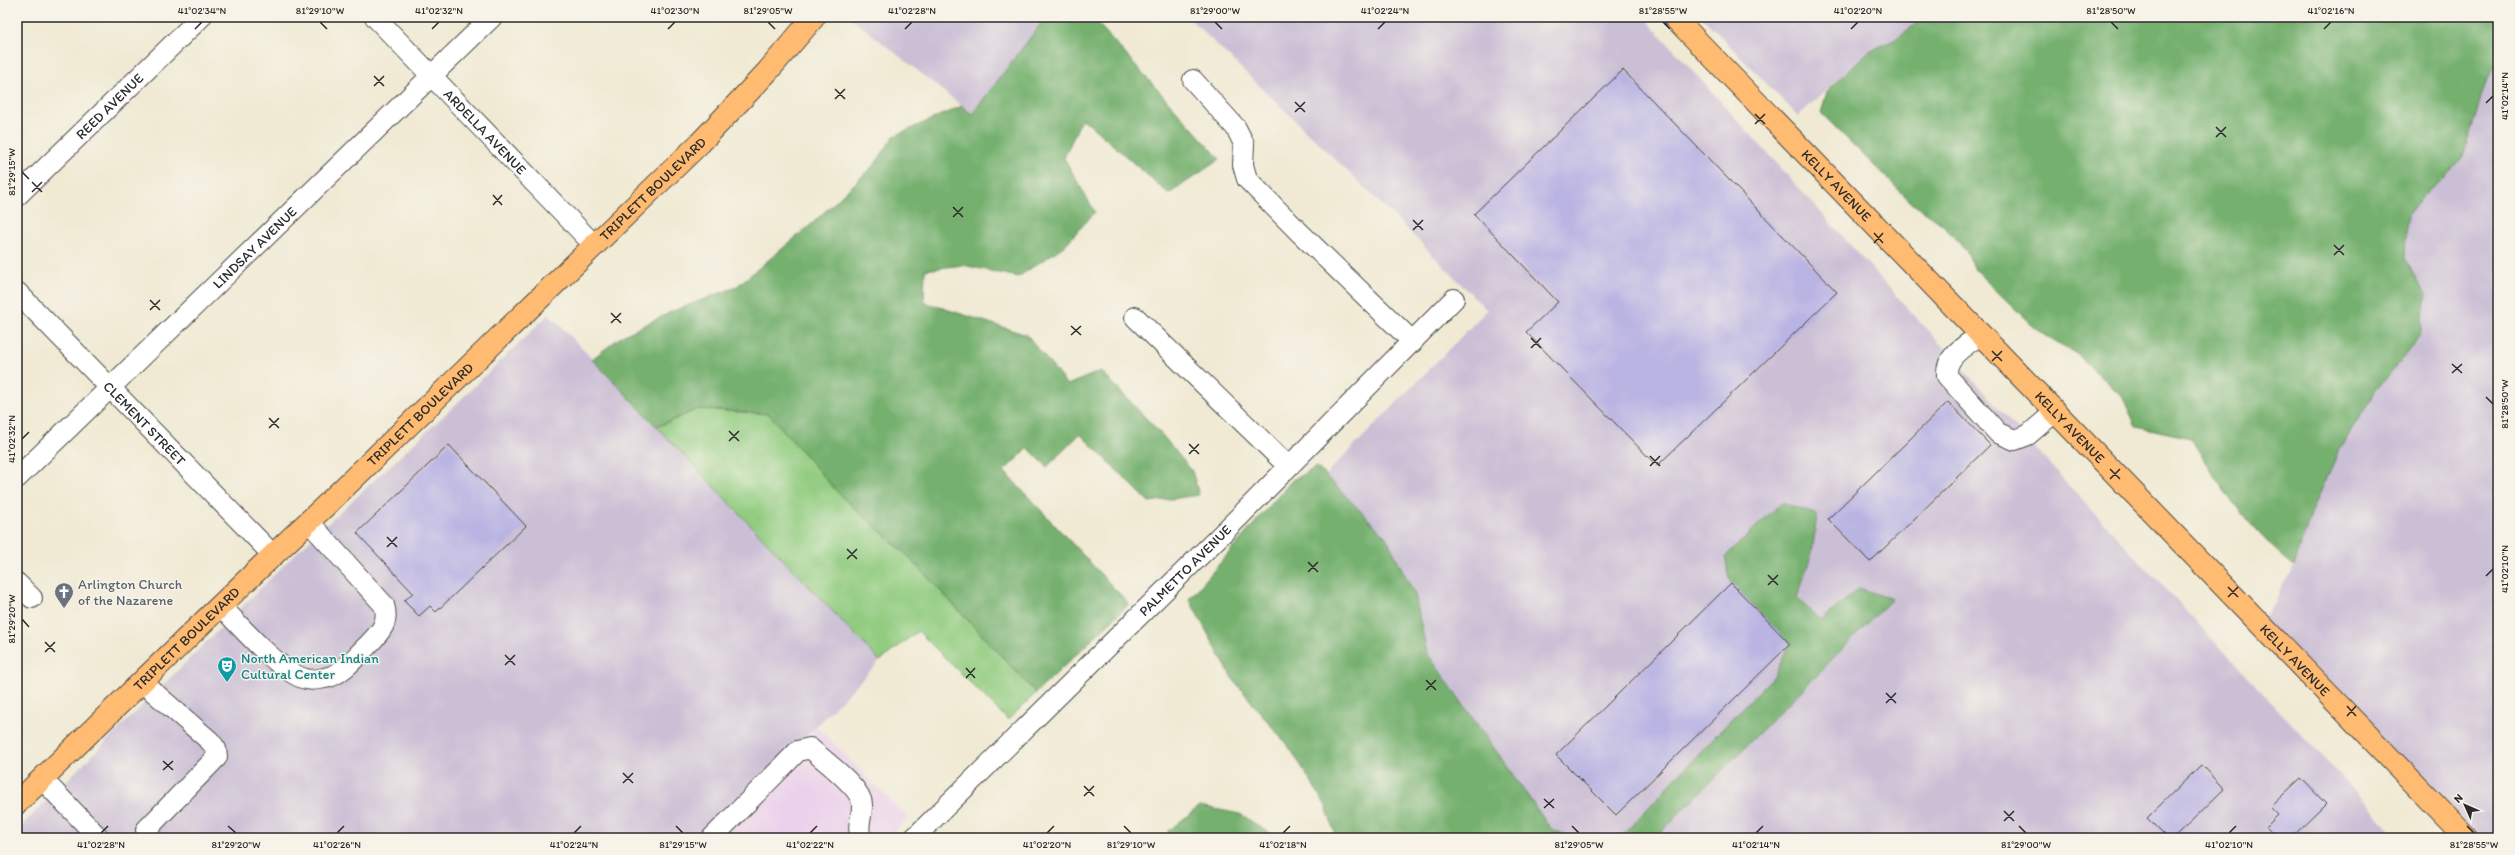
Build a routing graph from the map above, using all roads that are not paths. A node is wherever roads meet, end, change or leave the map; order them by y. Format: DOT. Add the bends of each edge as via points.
graph roads {
  1 [pos="201,17"];
  2 [pos="375,17"];
  3 [pos="492,17"];
  4 [pos="814,17"];
  5 [pos="1674,17"];
  6 [pos="431,75"];
  7 [pos="1193,80"];
  8 [pos="17,196"];
  9 [pos="595,246"];
  10 [pos="17,292"];
  11 [pos="1454,299"];
  12 [pos="1135,317"];
  13 [pos="1980,335"];
  14 [pos="1413,342"];
  15 [pos="110,388"];
  16 [pos="2054,412"];
  17 [pos="1288,466"];
  18 [pos="17,478"];
  19 [pos="309,522"];
  20 [pos="272,554"];
  21 [pos="17,583"];
  22 [pos="32,598"];
  23 [pos="221,606"];
  24 [pos="142,682"];
  25 [pos="42,779"];
  26 [pos="17,803"];
  27 [pos="146,830"];
  28 [pos="99,838"];
  29 [pos="712,838"];
  30 [pos="861,838"];
  31 [pos="914,838"];
  32 [pos="2466,838"];
  1 -- 8 [label="street, REED AVENUE"];
  2 -- 6 [label="street, ARDELLA AVENUE"];
  3 -- 6 [label="street, LINDSAY AVENUE"];
  4 -- 9 [label="main road, TRIPLETT BOULEVARD" via="768,71 700,143"];
  5 -- 13 [label="main road, KELLY AVENUE"];
  6 -- 9 [label="street, ARDELLA AVENUE"];
  6 -- 15 [label="street, LINDSAY AVENUE"];
  7 -- 14 [label="street" via="1236,128 1244,144 1243,165 1248,179 1296,230"];
  9 -- 19 [label="main road, TRIPLETT BOULEVARD"];
  10 -- 15 [label="street, CLEMENT STREET"];
  11 -- 14 [label="street, PALMETTO AVENUE"];
  12 -- 17 [label="street"];
  13 -- 16 [label="main road, KELLY AVENUE"];
  13 -- 16 [label="street" via="1952,357 1946,367 1947,376 1998,433 2015,440 2028,434"];
  14 -- 17 [label="street, PALMETTO AVENUE"];
  15 -- 18 [label="street, LINDSAY AVENUE"];
  15 -- 20 [label="street, CLEMENT STREET"];
  16 -- 32 [label="main road, KELLY AVENUE"];
  17 -- 31 [label="street, PALMETTO AVENUE"];
  19 -- 20 [label="main road, TRIPLETT BOULEVARD"];
  19 -- 23 [label="street" via="384,605 387,615 382,631 343,669 332,676 318,679 306,680 295,675 262,647"];
  20 -- 23 [label="main road, TRIPLETT BOULEVARD"];
  21 -- 22 [label="street"];
  23 -- 24 [label="main road, TRIPLETT BOULEVARD"];
  24 -- 25 [label="main road, TRIPLETT BOULEVARD"];
  24 -- 27 [label="street" via="210,741 216,749 217,757"];
  25 -- 26 [label="main road, TRIPLETT BOULEVARD"];
  25 -- 28 [label="street"];
  29 -- 30 [label="street" via="798,751 810,748 858,792 862,804 859,822"];
}
